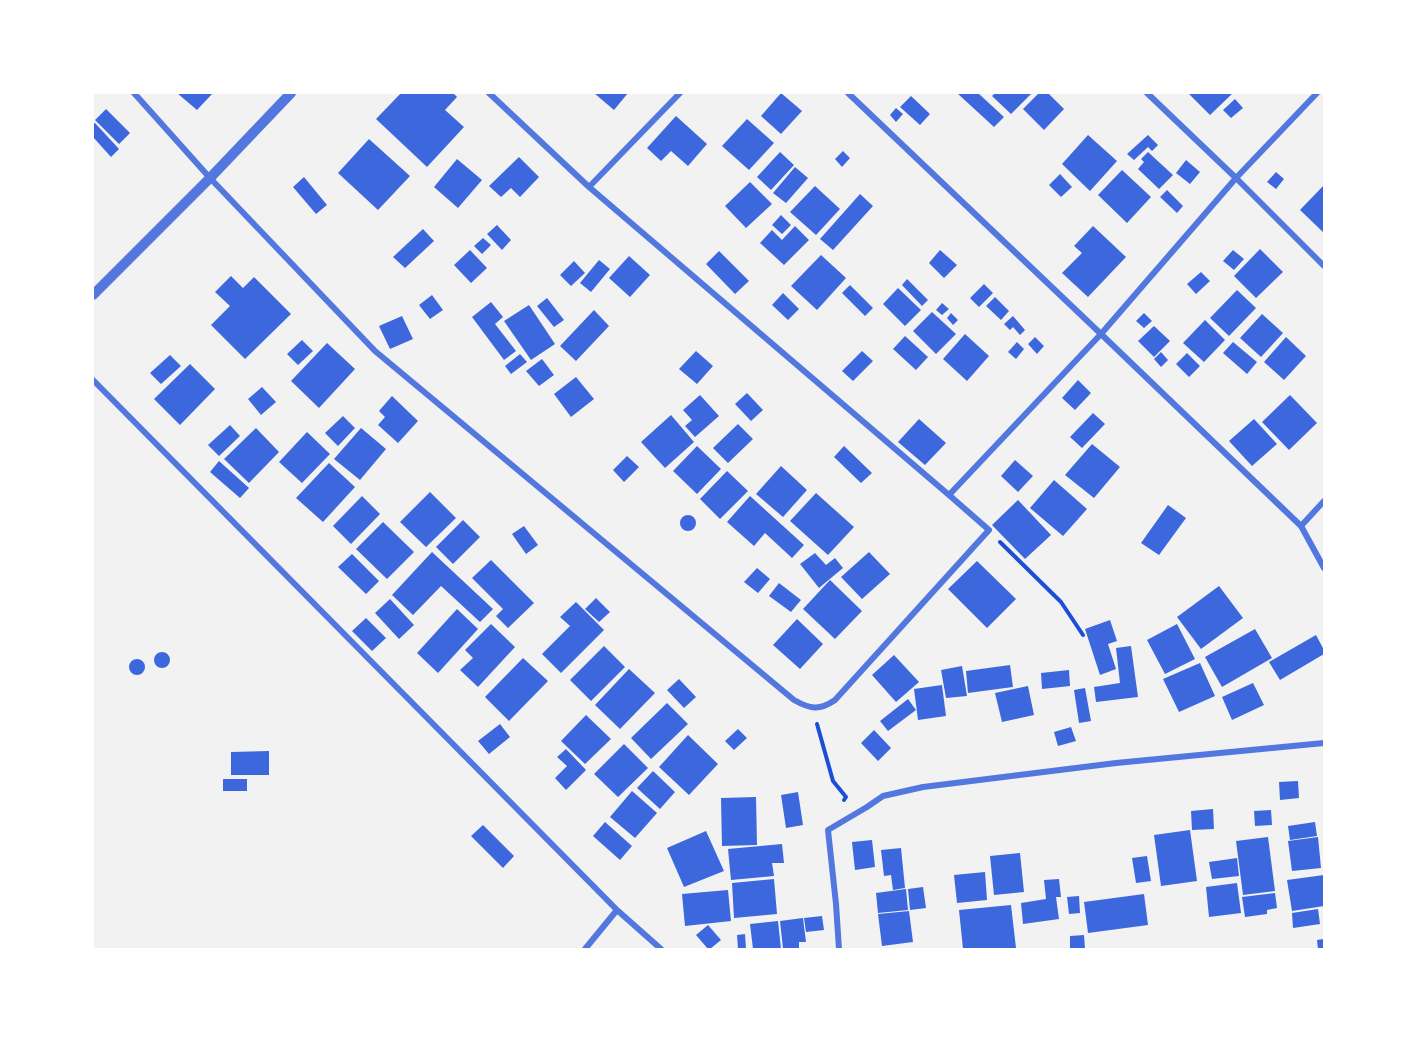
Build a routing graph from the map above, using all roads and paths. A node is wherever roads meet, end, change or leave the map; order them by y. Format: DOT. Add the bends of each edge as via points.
graph roads {
  1 [pos="134,93"];
  2 [pos="291,93"];
  3 [pos="489,93"];
  4 [pos="680,93"];
  5 [pos="848,93"];
  6 [pos="1147,93"];
  7 [pos="1317,93"];
  8 [pos="210,178"];
  9 [pos="1236,178"];
  10 [pos="589,187"];
  11 [pos="1324,266"];
  12 [pos="93,295"];
  13 [pos="1101,334"];
  14 [pos="93,380"];
  15 [pos="950,495"];
  16 [pos="1324,501"];
  17 [pos="1301,526"];
  18 [pos="989,530"];
  19 [pos="1324,568"];
  20 [pos="1083,635"];
  21 [pos="812,708"];
  22 [pos="1324,743"];
  23 [pos="828,830"];
  24 [pos="617,910"];
  25 [pos="585,949"];
  26 [pos="662,949"];
  27 [pos="839,949"];
  1 -- 8 [label="street"];
  2 -- 8 [label="street"];
  3 -- 10 [label="street"];
  4 -- 10 [label="street"];
  5 -- 13 [label="street"];
  6 -- 9 [label="street"];
  7 -- 9 [label="street"];
  8 -- 12 [label="street"];
  8 -- 21 [label="street" via="375,351 794,700"];
  9 -- 11 [label="street"];
  9 -- 13 [label="street"];
  10 -- 15 [label="street"];
  13 -- 15 [label="street"];
  13 -- 17 [label="street"];
  14 -- 24 [label="street"];
  15 -- 18 [label="street"];
  16 -- 17 [label="street"];
  17 -- 19 [label="street"];
  18 -- 20 [label="path" via="1061,602"];
  18 -- 21 [label="street" via="835,700 825,707"];
  21 -- 23 [label="path" via="833,781 846,797"];
  22 -- 23 [label="street" via="923,787 883,796"];
  23 -- 27 [label="street"];
  24 -- 25 [label="street"];
  24 -- 26 [label="street"];
}
